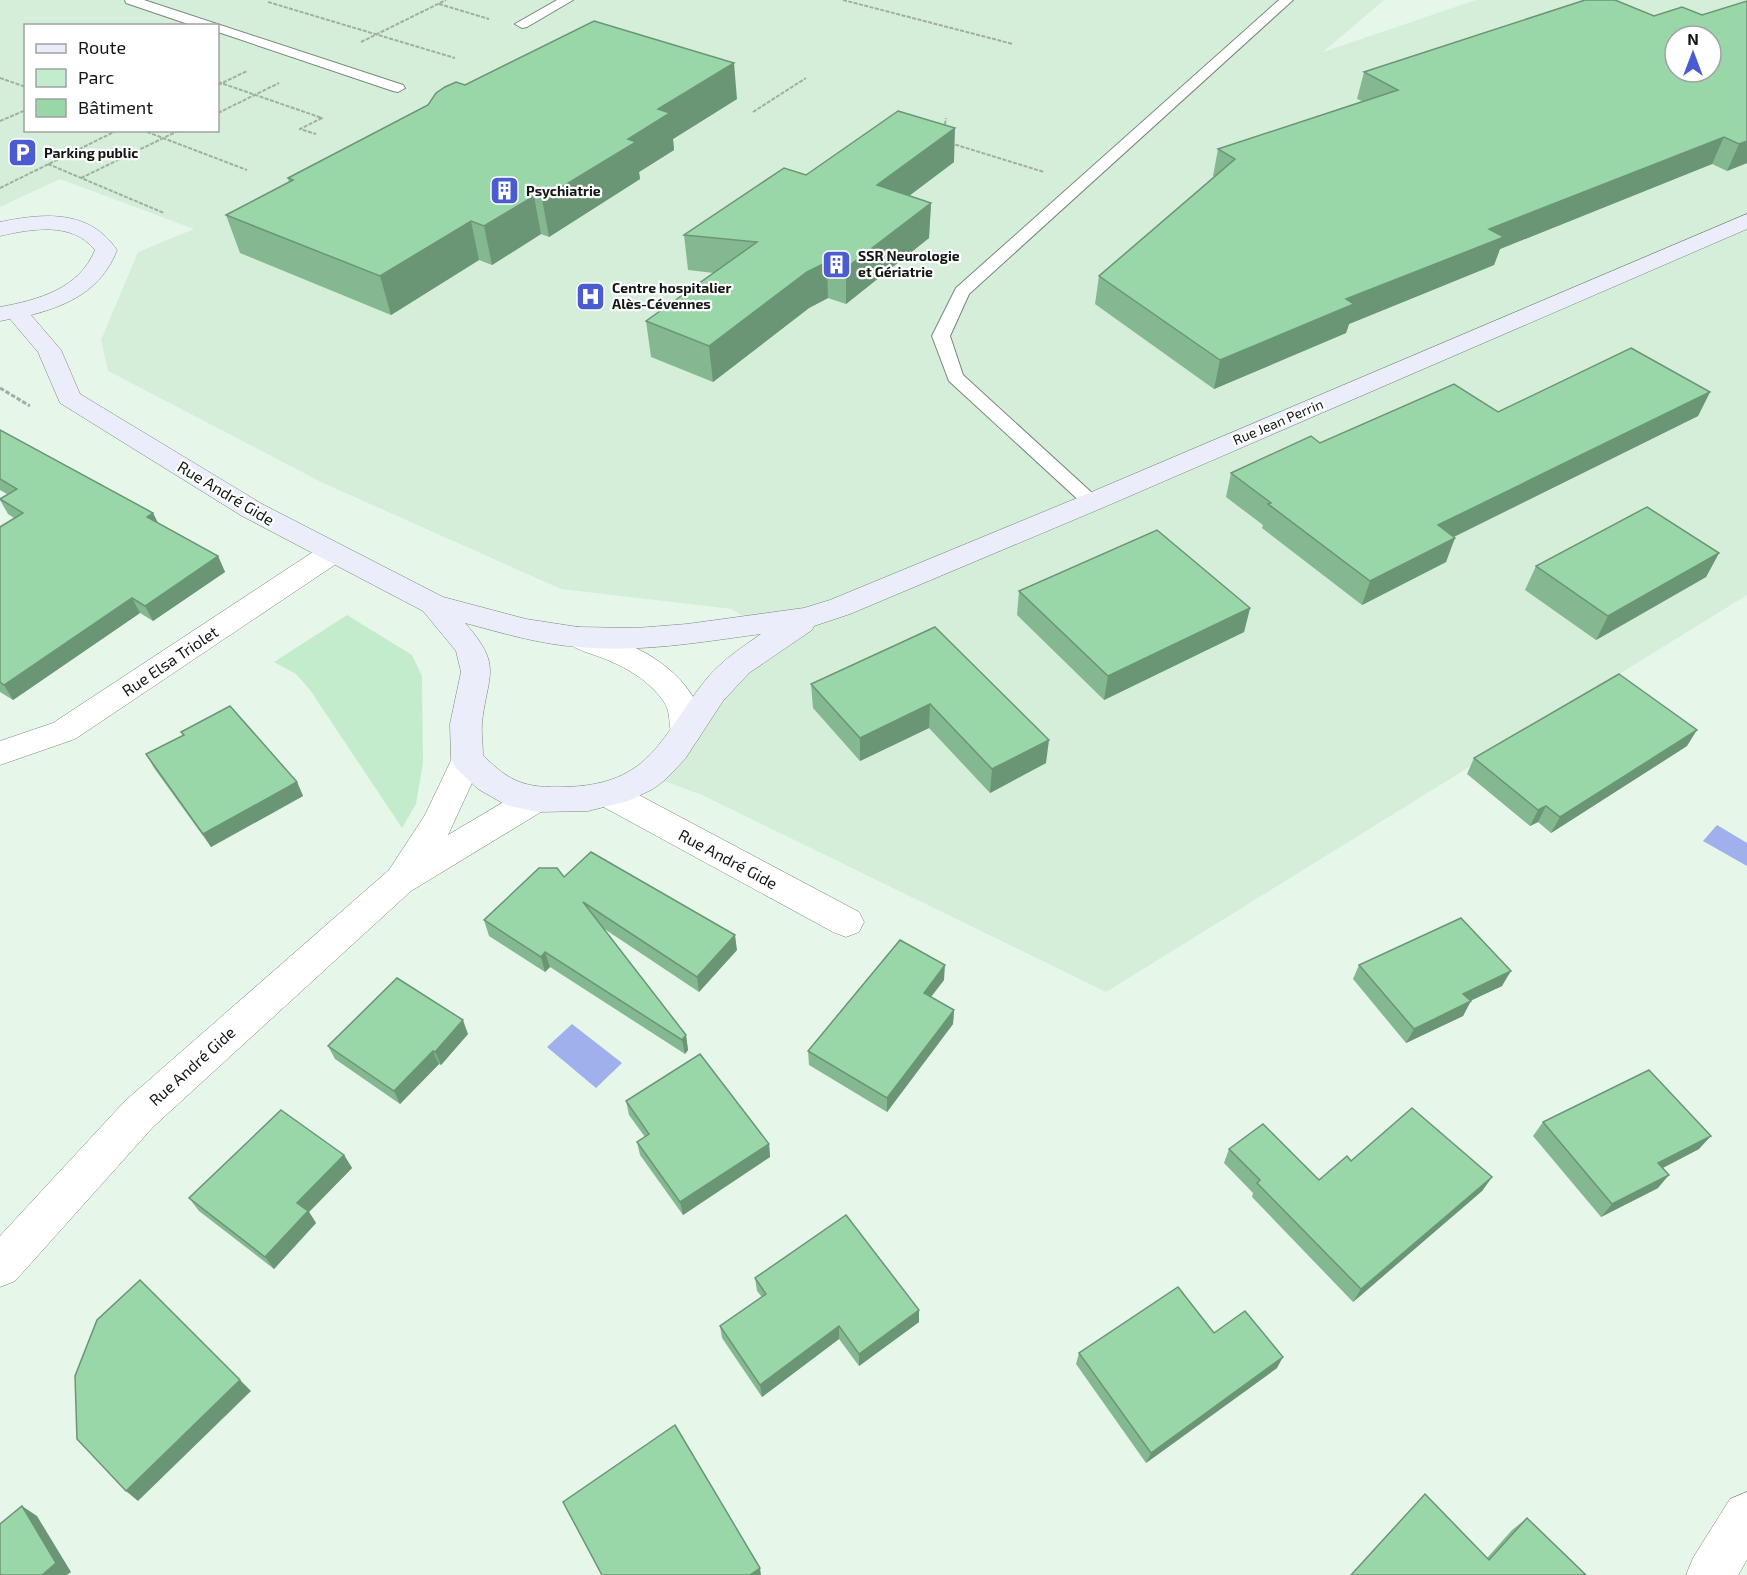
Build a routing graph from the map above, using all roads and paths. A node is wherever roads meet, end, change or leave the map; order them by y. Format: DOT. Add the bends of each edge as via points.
graph roads {
  1 [pos="131,0"];
  2 [pos="567,0"];
  3 [pos="843,0"];
  4 [pos="1287,0"];
  5 [pos="268,2"];
  6 [pos="438,4"];
  7 [pos="494,20"];
  8 [pos="203,24"];
  9 [pos="522,24"];
  10 [pos="219,28"];
  11 [pos="1013,44"];
  12 [pos="455,58"];
  13 [pos="0,78"];
  14 [pos="806,78"];
  15 [pos="219,82"];
  16 [pos="24,86"];
  17 [pos="398,88"];
  18 [pos="24,111"];
  19 [pos="753,112"];
  20 [pos="946,118"];
  21 [pos="0,121"];
  22 [pos="944,130"];
  23 [pos="114,132"];
  24 [pos="147,132"];
  25 [pos="176,132"];
  26 [pos="316,134"];
  27 [pos="164,139"];
  28 [pos="943,141"];
  29 [pos="48,164"];
  30 [pos="247,170"];
  31 [pos="81,178"];
  32 [pos="1082,184"];
  33 [pos="0,188"];
  34 [pos="164,213"];
  35 [pos="1747,221"];
  36 [pos="0,229"];
  37 [pos="67,294"];
  38 [pos="8,312"];
  39 [pos="49,350"];
  40 [pos="1092,501"];
  41 [pos="332,553"];
  42 [pos="433,604"];
  43 [pos="807,618"];
  44 [pos="578,637"];
  45 [pos="686,733"];
  46 [pos="0,753"];
  47 [pos="467,759"];
  48 [pos="610,795"];
  49 [pos="534,800"];
  50 [pos="399,881"];
  51 [pos="846,922"];
  52 [pos="0,1267"];
  53 [pos="1747,1516"];
  54 [pos="1710,1575"];
  1 -- 8 [label="lane"];
  2 -- 9 [label="lane"];
  3 -- 11 [label="path"];
  4 -- 32 [label="lane"];
  5 -- 12 [label="path"];
  6 -- 7 [label="path"];
  10 -- 17 [label="lane"];
  13 -- 16 [label="path"];
  14 -- 19 [label="path"];
  15 -- 26 [label="path" via="322,118 300,129"];
  18 -- 21 [label="path"];
  20 -- 22 [label="path"];
  23 -- 29 [label="path"];
  24 -- 27 [label="path"];
  25 -- 27 [label="path"];
  27 -- 30 [label="path"];
  27 -- 31 [label="path"];
  28 -- 32 [label="path"];
  29 -- 31 [label="path"];
  29 -- 33 [label="path"];
  31 -- 34 [label="path"];
  32 -- 40 [label="lane" via="962,292 941,336 955,377"];
  35 -- 40 [label="street, Rue Jean Perrin"];
  36 -- 37 [label="street" via="38,223 64,224 99,238 106,250 103,265"];
  37 -- 38 [label="street"];
  37 -- 39 [label="street"];
  38 -- 39 [label="street, Rue André Gide"];
  39 -- 41 [label="street, Rue André Gide" via="69,398 252,510"];
  40 -- 43 [label="street, Rue Jean Perrin"];
  41 -- 42 [label="street, Rue André Gide"];
  41 -- 46 [label="street, Rue Elsa Triolet" via="64,731"];
  42 -- 44 [label="street"];
  42 -- 47 [label="street" via="470,648 476,672 465,739"];
  43 -- 44 [label="street" via="687,634"];
  43 -- 45 [label="street" via="730,673"];
  44 -- 45 [label="street" via="611,648 649,668 675,693 686,711"];
  45 -- 48 [label="street" via="650,776"];
  47 -- 49 [label="street" via="483,777 506,792"];
  47 -- 50 [label="street, Rue André Gide" via="440,821"];
  48 -- 49 [label="street" via="585,800"];
  48 -- 51 [label="street, Rue André Gide"];
  49 -- 50 [label="street, Rue André Gide"];
  50 -- 52 [label="street, Rue André Gide" via="139,1114"];
  53 -- 54 [label="street"];
}
